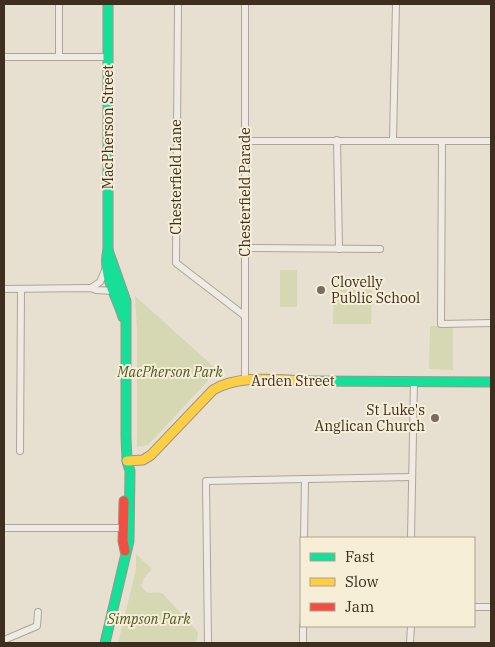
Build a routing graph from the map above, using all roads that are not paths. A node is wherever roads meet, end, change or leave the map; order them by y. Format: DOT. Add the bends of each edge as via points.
graph roads {
  1 [pos="60,4"];
  2 [pos="108,4"];
  3 [pos="178,4"];
  4 [pos="245,4"];
  5 [pos="396,4"];
  6 [pos="4,57"];
  7 [pos="59,57"];
  8 [pos="109,57"];
  9 [pos="337,140"];
  10 [pos="393,140"];
  11 [pos="245,141"];
  12 [pos="442,141"];
  13 [pos="491,141"];
  14 [pos="245,248"];
  15 [pos="339,249"];
  16 [pos="380,249"];
  17 [pos="108,250"];
  18 [pos="106,268"];
  19 [pos="91,288"];
  20 [pos="4,289"];
  21 [pos="21,289"];
  22 [pos="118,289"];
  23 [pos="245,316"];
  24 [pos="491,323"];
  25 [pos="245,380"];
  26 [pos="414,381"];
  27 [pos="491,382"];
  28 [pos="20,451"];
  29 [pos="127,461"];
  30 [pos="412,477"];
  31 [pos="305,480"];
  32 [pos="4,528"];
  33 [pos="123,528"];
  34 [pos="304,537"];
  35 [pos="411,537"];
  36 [pos="126,553"];
  37 [pos="475,607"];
  38 [pos="491,607"];
  39 [pos="38,612"];
  40 [pos="304,627"];
  41 [pos="411,627"];
  42 [pos="4,640"];
  43 [pos="105,643"];
  44 [pos="208,643"];
  45 [pos="303,643"];
  46 [pos="410,643"];
  1 -- 7 [label="street"];
  2 -- 8 [label="main road, MacPherson Street"];
  3 -- 23 [label="street, Chesterfield Lane" via="176,263"];
  4 -- 11 [label="street, Chesterfield Parade"];
  5 -- 10 [label="street"];
  6 -- 7 [label="street"];
  7 -- 8 [label="street"];
  8 -- 17 [label="main road, MacPherson Street"];
  9 -- 10 [label="street"];
  9 -- 11 [label="street"];
  9 -- 15 [label="street"];
  10 -- 12 [label="street"];
  11 -- 14 [label="street, Chesterfield Parade"];
  12 -- 13 [label="street"];
  12 -- 24 [label="street" via="441,324"];
  14 -- 15 [label="street"];
  14 -- 23 [label="street, Chesterfield Parade"];
  15 -- 16 [label="street"];
  17 -- 18 [label="main road, MacPherson Street"];
  17 -- 22 [label="main road, MacPherson Street"];
  18 -- 19 [label="street" via="100,282"];
  18 -- 22 [label="main road, MacPherson Street"];
  19 -- 21 [label="street"];
  19 -- 22 [label="street"];
  20 -- 21 [label="street"];
  21 -- 28 [label="street"];
  22 -- 29 [label="main road, MacPherson Street" via="126,302"];
  23 -- 25 [label="street, Chesterfield Parade"];
  25 -- 26 [label="main road, Arden Street"];
  25 -- 29 [label="main road, Arden Street" via="221,385 151,455 143,460"];
  26 -- 27 [label="main road, Arden Street"];
  26 -- 30 [label="street"];
  29 -- 33 [label="main road, MacPherson Street"];
  29 -- 36 [label="main road, MacPherson Street" via="130,471"];
  30 -- 31 [label="street"];
  30 -- 35 [label="street"];
  31 -- 34 [label="street"];
  31 -- 44 [label="street" via="206,481"];
  32 -- 33 [label="street"];
  33 -- 36 [label="main road, MacPherson Street"];
  36 -- 43 [label="main road, MacPherson Street"];
  37 -- 38 [label="street"];
  39 -- 42 [label="street" via="36,626"];
  40 -- 45 [label="street"];
  41 -- 46 [label="street"];
}
